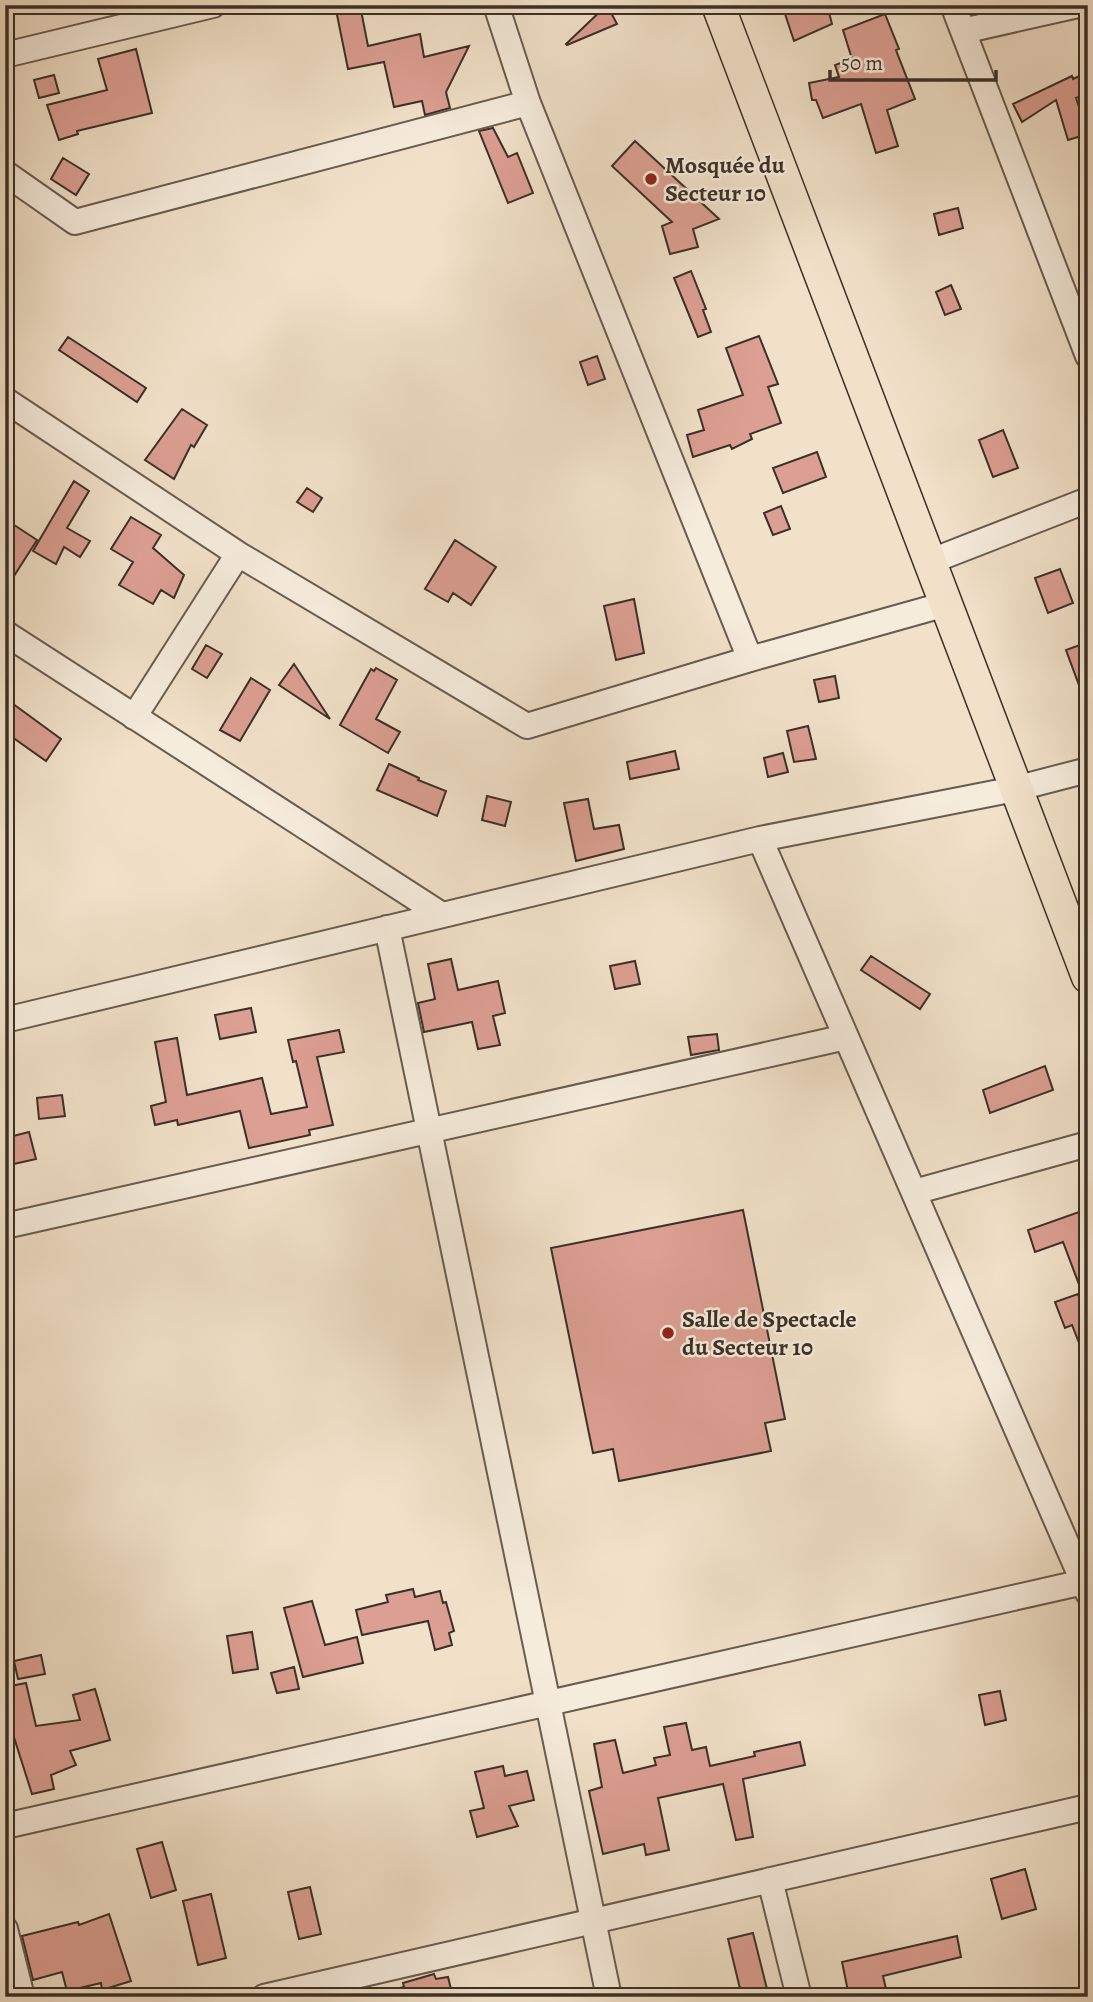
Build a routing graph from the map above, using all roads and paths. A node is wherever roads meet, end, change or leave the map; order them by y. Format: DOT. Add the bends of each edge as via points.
graph roads {
  1 [pos="214,5"];
  2 [pos="496,5"];
  3 [pos="718,5"];
  4 [pos="953,5"];
  5 [pos="1078,5"];
  6 [pos="963,31"];
  7 [pos="5,55"];
  8 [pos="528,103"];
  9 [pos="5,173"];
  10 [pos="1088,356"];
  11 [pos="5,400"];
  12 [pos="1088,499"];
  13 [pos="238,554"];
  14 [pos="929,562"];
  15 [pos="946,604"];
  16 [pos="5,632"];
  17 [pos="750,659"];
  18 [pos="134,716"];
  19 [pos="1088,770"];
  20 [pos="1015,789"];
  21 [pos="760,839"];
  22 [pos="442,915"];
  23 [pos="387,928"];
  24 [pos="1088,977"];
  25 [pos="5,1020"];
  26 [pos="846,1037"];
  27 [pos="429,1131"];
  28 [pos="1088,1144"];
  29 [pos="914,1192"];
  30 [pos="5,1226"];
  31 [pos="1086,1585"];
  32 [pos="546,1703"];
  33 [pos="1088,1807"];
  34 [pos="5,1826"];
  35 [pos="770,1880"];
  36 [pos="592,1921"];
  37 [pos="5,1929"];
  38 [pos="22,1997"];
  39 [pos="264,1997"];
  40 [pos="609,1997"];
  41 [pos="799,1997"];
  1 -- 7 [label="street"];
  2 -- 8 [label="street"];
  3 -- 14 [label="main road"];
  4 -- 6 [label="street"];
  5 -- 6 [label="street"];
  6 -- 10 [label="street"];
  8 -- 9 [label="street" via="75,222"];
  8 -- 17 [label="street"];
  11 -- 13 [label="street"];
  12 -- 14 [label="street"];
  13 -- 17 [label="street" via="527,726"];
  13 -- 18 [label="street"];
  14 -- 15 [label="main road"];
  15 -- 17 [label="street"];
  15 -- 20 [label="main road"];
  16 -- 18 [label="street"];
  18 -- 22 [label="street"];
  19 -- 20 [label="street"];
  20 -- 21 [label="street"];
  20 -- 24 [label="main road"];
  21 -- 22 [label="street"];
  21 -- 26 [label="street"];
  22 -- 23 [label="street"];
  23 -- 25 [label="street"];
  23 -- 27 [label="street"];
  26 -- 27 [label="street"];
  26 -- 29 [label="street"];
  27 -- 30 [label="street"];
  27 -- 32 [label="street"];
  28 -- 29 [label="street"];
  29 -- 31 [label="street"];
  31 -- 32 [label="street"];
  32 -- 34 [label="street"];
  32 -- 36 [label="street"];
  33 -- 35 [label="street"];
  35 -- 36 [label="street"];
  35 -- 41 [label="street"];
  36 -- 39 [label="street"];
  36 -- 40 [label="street"];
  37 -- 38 [label="street"];
}
